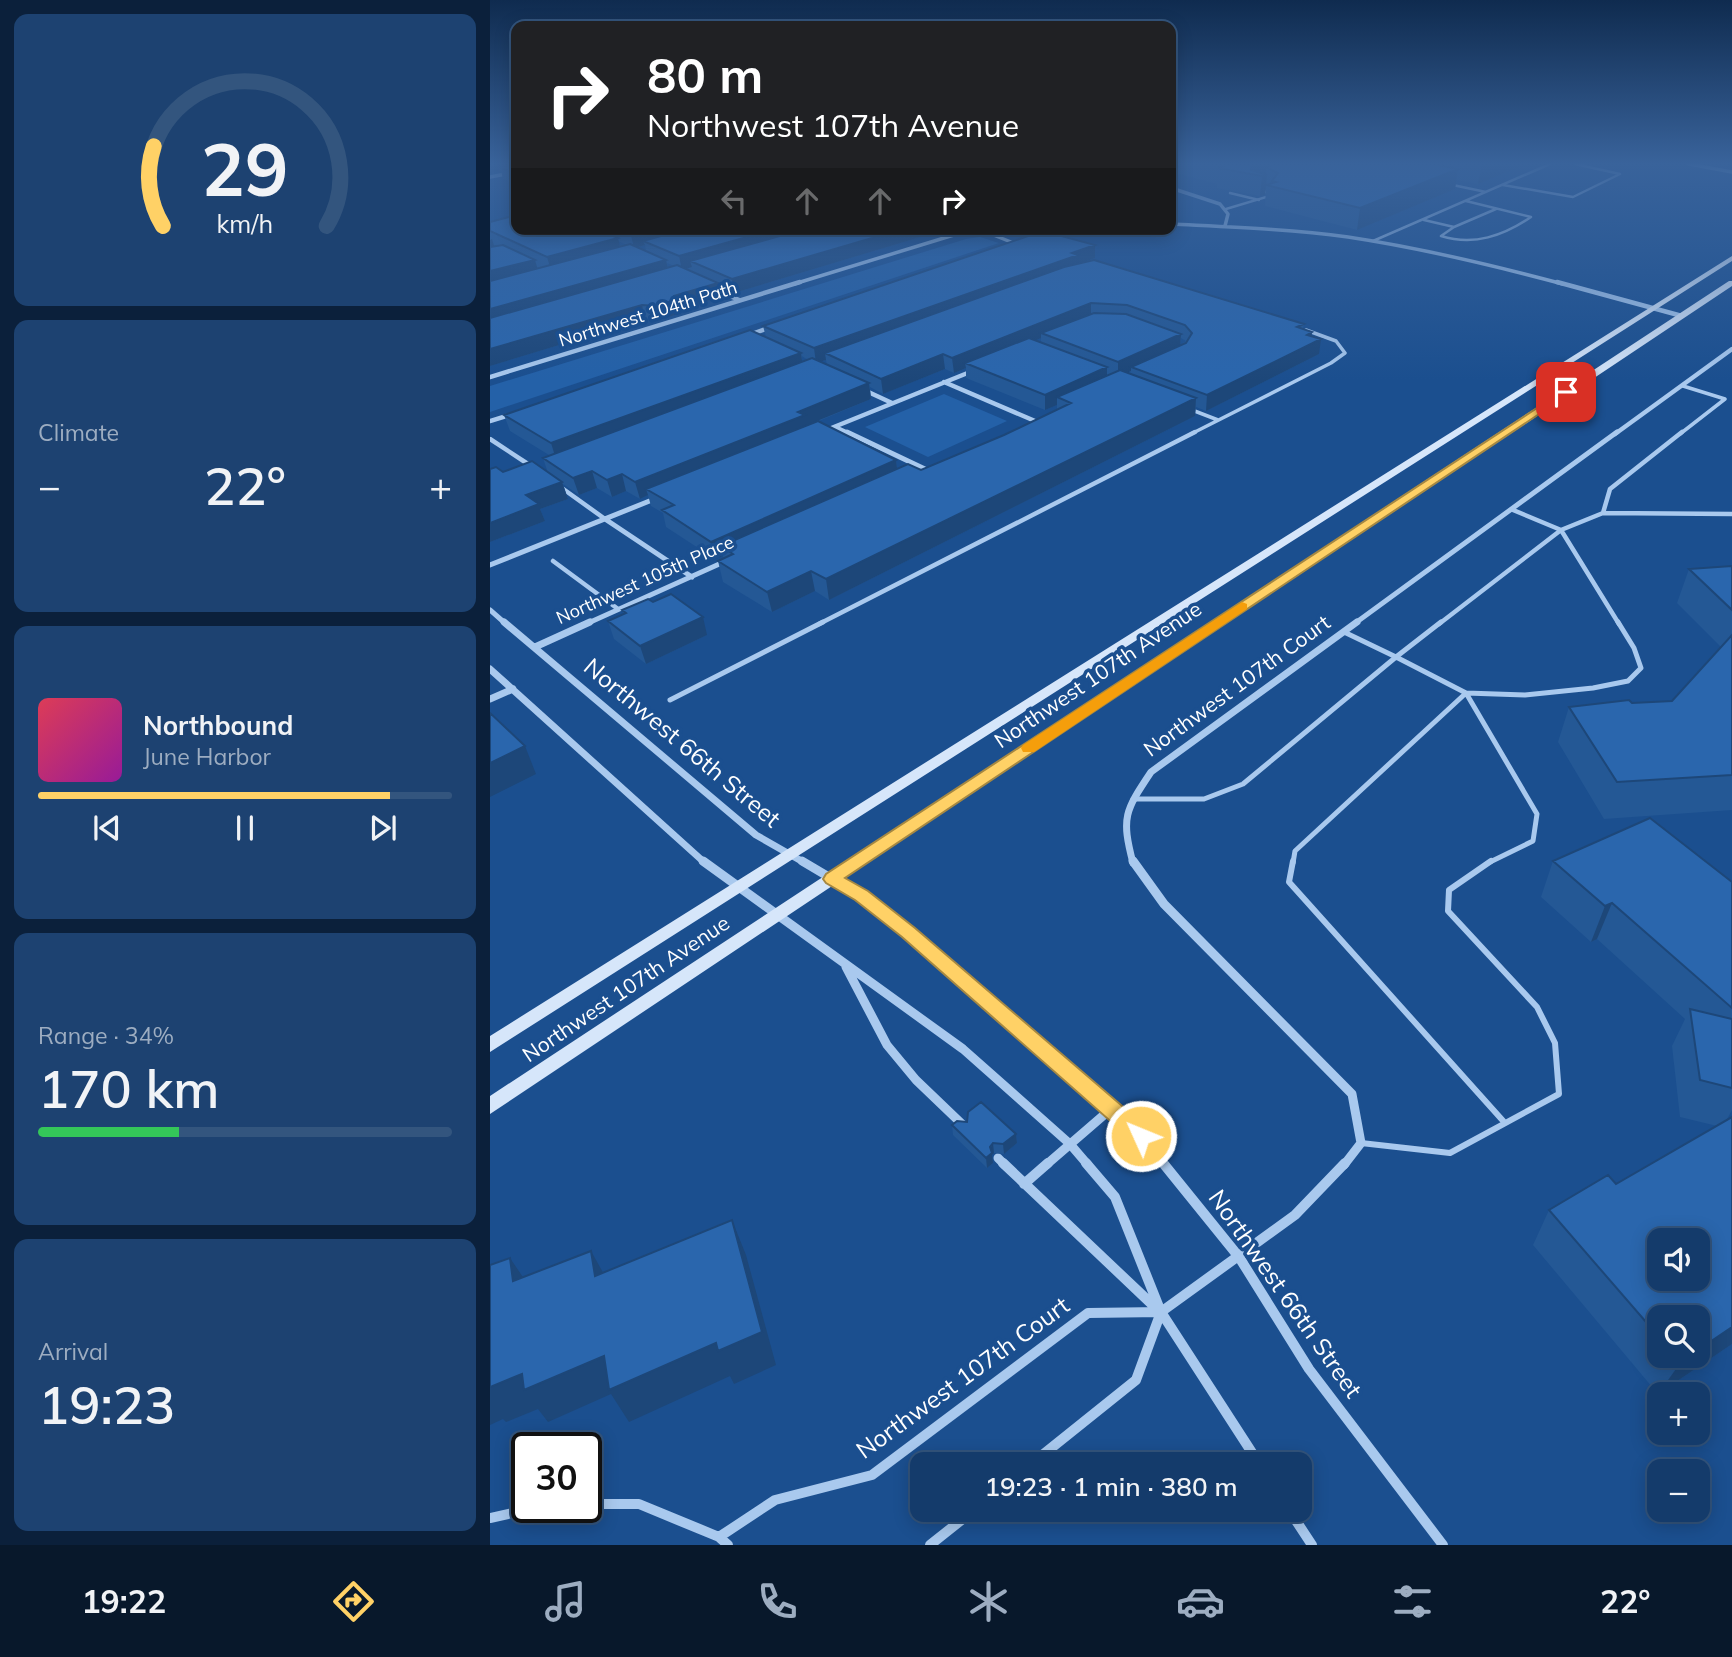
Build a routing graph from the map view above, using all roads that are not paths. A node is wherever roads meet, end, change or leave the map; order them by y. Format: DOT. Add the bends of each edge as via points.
graph roads {
  1 [pos="950,236"];
  2 [pos="996,236"];
  3 [pos="1039,236"];
  4 [pos="1325,236"];
  5 [pos="1385,236"];
  6 [pos="1441,236"];
  7 [pos="1491,236"];
  8 [pos="1032,239"];
  9 [pos="1373,241"];
  10 [pos="1020,243"];
  11 [pos="1009,247"];
  12 [pos="995,251"];
  13 [pos="1732,258"];
  14 [pos="1732,283"];
  15 [pos="705,285"];
  16 [pos="740,301"];
  17 [pos="1652,309"];
  18 [pos="1682,316"];
  19 [pos="771,327"];
  20 [pos="1301,329"];
  21 [pos="745,336"];
  22 [pos="734,340"];
  23 [pos="757,341"];
  24 [pos="1732,349"];
  25 [pos="981,368"];
  26 [pos="490,377"];
  27 [pos="944,382"];
  28 [pos="1683,386"];
  29 [pos="859,388"];
  30 [pos="1725,399"];
  31 [pos="1732,401"];
  32 [pos="892,403"];
  33 [pos="1181,406"];
  34 [pos="516,413"];
  35 [pos="1047,416"];
  36 [pos="1218,420"];
  37 [pos="1035,421"];
  38 [pos="490,422"];
  39 [pos="835,427"];
  40 [pos="1023,427"];
  41 [pos="822,432"];
  42 [pos="490,439"];
  43 [pos="939,465"];
  44 [pos="927,470"];
  45 [pos="538,471"];
  46 [pos="914,476"];
  47 [pos="549,479"];
  48 [pos="669,493"];
  49 [pos="1513,510"];
  50 [pos="1603,513"];
  51 [pos="1732,514"];
  52 [pos="605,519"];
  53 [pos="1561,530"];
  54 [pos="729,560"];
  55 [pos="553,561"];
  56 [pos="490,565"];
  57 [pos="692,577"];
  58 [pos="490,610"];
  59 [pos="618,610"];
  60 [pos="1343,632"];
  61 [pos="535,647"];
  62 [pos="1396,657"];
  63 [pos="490,669"];
  64 [pos="513,690"];
  65 [pos="1466,693"];
  66 [pos="490,699"];
  67 [pos="670,700"];
  68 [pos="1133,799"];
  69 [pos="790,856"];
  70 [pos="832,879"];
  71 [pos="738,888"];
  72 [pos="779,915"];
  73 [pos="845,966"];
  74 [pos="490,1045"];
  75 [pos="490,1106"];
  76 [pos="1112,1108"];
  77 [pos="1505,1124"];
  78 [pos="964,1126"];
  79 [pos="1361,1143"];
  80 [pos="1070,1144"];
  81 [pos="998,1158"];
  82 [pos="1024,1184"];
  83 [pos="1239,1257"];
  84 [pos="1161,1312"];
  85 [pos="1046,1452"];
  86 [pos="1252,1452"];
  87 [pos="602,1504"];
  88 [pos="511,1513"];
  89 [pos="490,1518"];
  90 [pos="959,1522"];
  91 [pos="1297,1522"];
  92 [pos="723,1541"];
  93 [pos="930,1545"];
  94 [pos="1312,1545"];
  95 [pos="1443,1545"];
  1 -- 16 [label="street, Northwest 104th Path"];
  2 -- 11 [label="street, Northwest 104th Path" via="1011,242"];
  3 -- 8 [label="street, Northwest 104th Path"];
  4 -- 9 [label="street"];
  5 -- 9 [label="lane"];
  6 -- 7 [label="lane" via="1468,243"];
  9 -- 17 [label="street" via="1450,256"];
  10 -- 11 [label="street"];
  11 -- 12 [label="street"];
  13 -- 17 [label="main road, Northwest 107th Avenue"];
  14 -- 18 [label="main road, Northwest 107th Avenue"];
  15 -- 16 [label="street"];
  16 -- 26 [label="street, Northwest 104th Path"];
  17 -- 18 [label="street"];
  17 -- 69 [label="main road, Northwest 107th Avenue"];
  18 -- 70 [label="main road, Northwest 107th Avenue"];
  19 -- 21 [label="street"];
  20 -- 36 [label="lane" via="1336,341 1345,353"];
  21 -- 22 [label="street"];
  21 -- 23 [label="street"];
  24 -- 28 [label="street, Northwest 107th Court"];
  25 -- 27 [label="street"];
  27 -- 32 [label="street"];
  27 -- 37 [label="street"];
  28 -- 30 [label="lane"];
  28 -- 49 [label="street, Northwest 107th Court"];
  29 -- 32 [label="street"];
  30 -- 31 [label="lane"];
  30 -- 50 [label="lane" via="1610,489"];
  32 -- 39 [label="street"];
  33 -- 36 [label="lane"];
  34 -- 38 [label="street"];
  35 -- 37 [label="street"];
  36 -- 67 [label="lane"];
  37 -- 40 [label="street"];
  39 -- 41 [label="street"];
  39 -- 44 [label="street"];
  42 -- 45 [label="lane"];
  43 -- 44 [label="street"];
  44 -- 46 [label="street"];
  47 -- 52 [label="lane"];
  48 -- 52 [label="street"];
  49 -- 53 [label="lane"];
  49 -- 60 [label="street, Northwest 107th Court"];
  50 -- 51 [label="lane"];
  50 -- 53 [label="lane"];
  52 -- 56 [label="street"];
  52 -- 57 [label="street"];
  53 -- 62 [label="lane"];
  53 -- 65 [label="lane" via="1634,648 1641,668 1628,681 1593,688 1525,695"];
  54 -- 57 [label="street, Northwest 105th Place"];
  55 -- 59 [label="lane"];
  57 -- 59 [label="street, Northwest 105th Place"];
  58 -- 61 [label="street, Northwest 66th Street"];
  59 -- 61 [label="street, Northwest 105th Place"];
  60 -- 62 [label="lane"];
  60 -- 68 [label="street, Northwest 107th Court" via="1152,772"];
  61 -- 69 [label="street, Northwest 66th Street" via="756,835"];
  62 -- 65 [label="lane"];
  62 -- 68 [label="lane" via="1243,784 1205,799"];
  63 -- 64 [label="street"];
  64 -- 66 [label="street"];
  64 -- 71 [label="street"];
  65 -- 77 [label="lane" via="1537,814 1533,841 1480,867 1449,890 1448,911 1537,1007 1555,1043 1559,1094"];
  65 -- 77 [label="lane" via="1295,851 1289,882"];
  68 -- 79 [label="street, Northwest 107th Court" via="1124,827 1133,863 1164,904 1352,1094"];
  69 -- 70 [label="street, Northwest 66th Street"];
  69 -- 71 [label="main road, Northwest 107th Avenue"];
  70 -- 72 [label="main road, Northwest 107th Avenue"];
  70 -- 76 [label="street, Northwest 66th Street" via="891,918"];
  71 -- 72 [label="street"];
  71 -- 74 [label="main road, Northwest 107th Avenue"];
  72 -- 73 [label="street"];
  72 -- 75 [label="main road, Northwest 107th Avenue"];
  73 -- 78 [label="street" via="887,1045"];
  73 -- 80 [label="street" via="963,1049"];
  76 -- 80 [label="street"];
  76 -- 83 [label="street, Northwest 66th Street" via="1163,1160"];
  77 -- 79 [label="lane" via="1450,1153"];
  79 -- 83 [label="street" via="1295,1215"];
  80 -- 82 [label="street"];
  80 -- 84 [label="street" via="1115,1197"];
  81 -- 82 [label="street"];
  82 -- 84 [label="street"];
  83 -- 84 [label="street"];
  83 -- 95 [label="street, Northwest 66th Street" via="1309,1369"];
  84 -- 85 [label="street" via="1136,1380"];
  84 -- 86 [label="street"];
  84 -- 92 [label="street, Northwest 107th Court" via="1088,1312 872,1475 775,1500"];
  87 -- 92 [label="street, Northwest 107th Court" via="639,1504"];
  88 -- 89 [label="street"];
  90 -- 93 [label="street"];
  91 -- 94 [label="street"];
}
